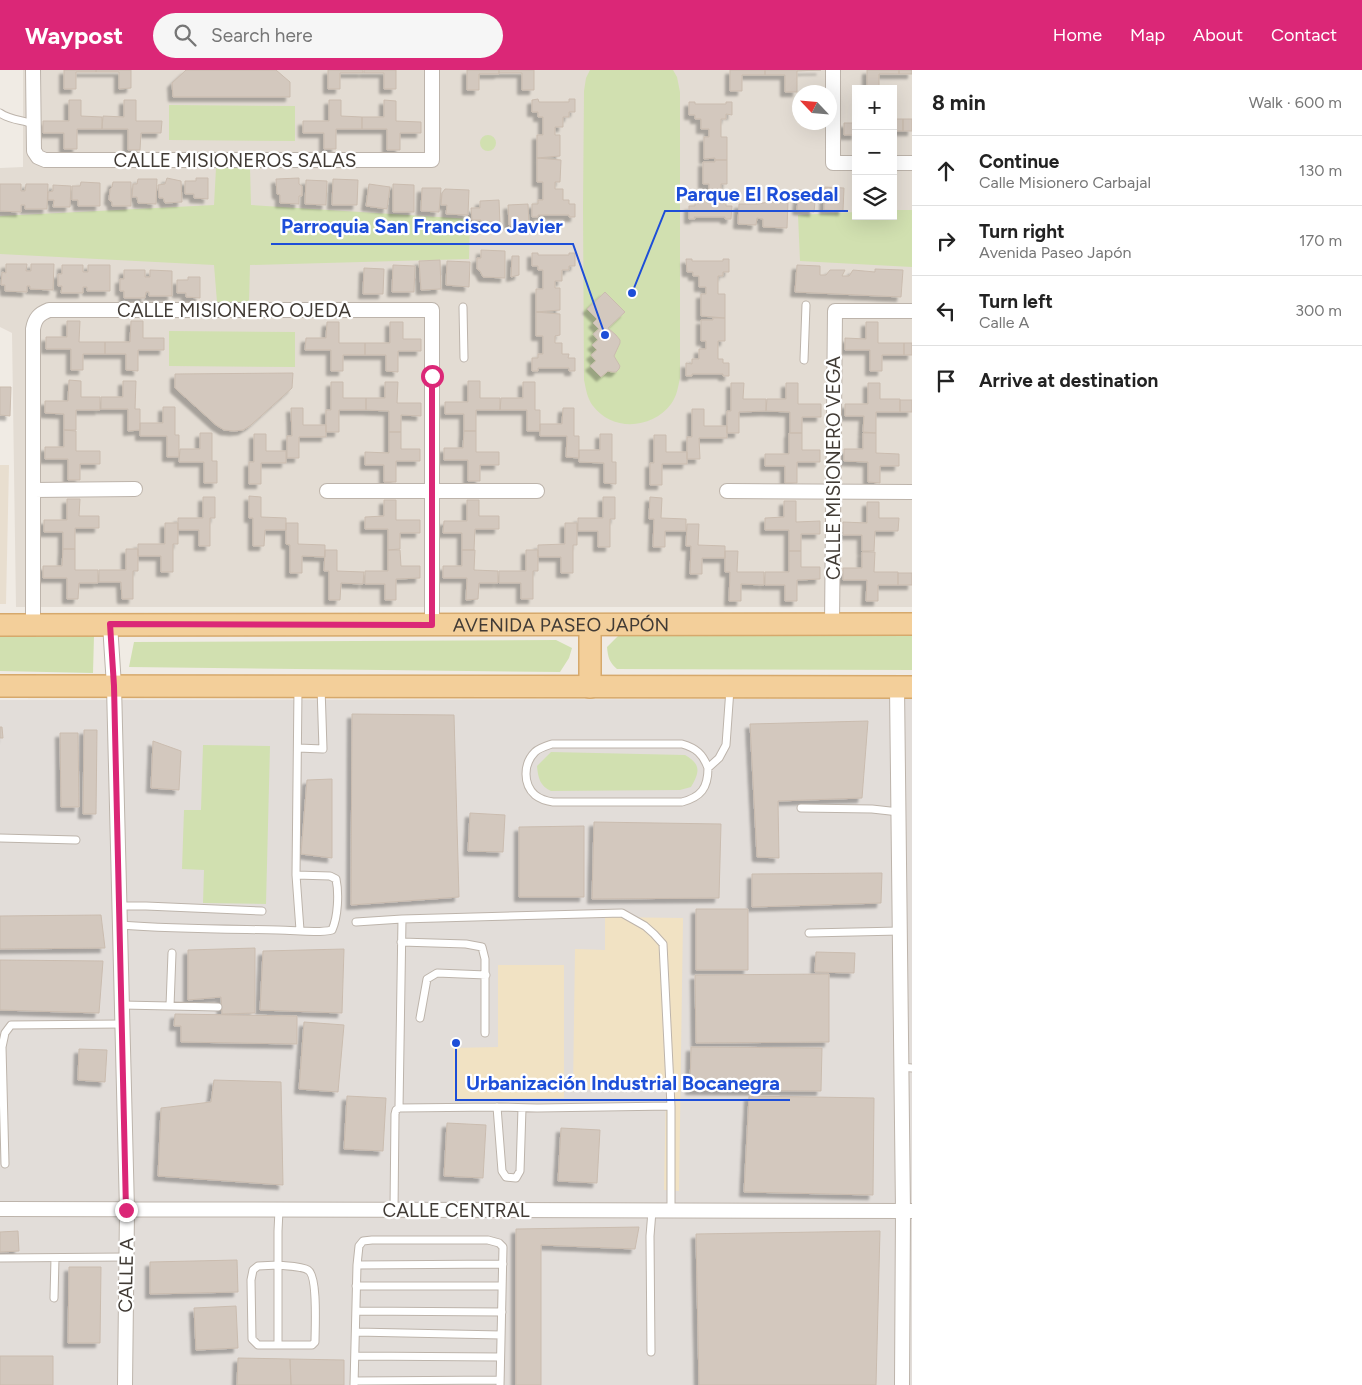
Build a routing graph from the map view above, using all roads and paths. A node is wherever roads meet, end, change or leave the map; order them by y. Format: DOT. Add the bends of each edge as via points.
graph roads {
  1 [pos="33,70"];
  2 [pos="432,70"];
  3 [pos="833,70"];
  4 [pos="0,113"];
  5 [pos="33,124"];
  6 [pos="852,163"];
  7 [pos="897,164"];
  8 [pos="912,164"];
  9 [pos="806,304"];
  10 [pos="463,307"];
  11 [pos="912,311"];
  12 [pos="464,358"];
  13 [pos="804,360"];
  14 [pos="135,489"];
  15 [pos="33,490"];
  16 [pos="326,491"];
  17 [pos="433,491"];
  18 [pos="537,491"];
  19 [pos="727,491"];
  20 [pos="833,491"];
  21 [pos="912,492"];
  22 [pos="110,624"];
  23 [pos="832,624"];
  24 [pos="912,624"];
  25 [pos="0,625"];
  26 [pos="32,625"];
  27 [pos="432,625"];
  28 [pos="590,625"];
  29 [pos="0,686"];
  30 [pos="114,686"];
  31 [pos="298,686"];
  32 [pos="321,686"];
  33 [pos="590,687"];
  34 [pos="730,687"];
  35 [pos="905,687"];
  36 [pos="298,748"];
  37 [pos="708,768"];
  38 [pos="801,808"];
  39 [pos="898,812"];
  40 [pos="0,838"];
  41 [pos="76,840"];
  42 [pos="296,875"];
  43 [pos="119,906"];
  44 [pos="262,911"];
  45 [pos="402,919"];
  46 [pos="356,922"];
  47 [pos="120,926"];
  48 [pos="300,930"];
  49 [pos="900,931"];
  50 [pos="809,933"];
  51 [pos="401,942"];
  52 [pos="172,953"];
  53 [pos="486,975"];
  54 [pos="122,1005"];
  55 [pos="170,1006"];
  56 [pos="218,1007"];
  57 [pos="420,1018"];
  58 [pos="122,1024"];
  59 [pos="485,1033"];
  60 [pos="907,1068"];
  61 [pos="671,1106"];
  62 [pos="497,1107"];
  63 [pos="399,1108"];
  64 [pos="522,1108"];
  65 [pos="6,1164"];
  66 [pos="0,1209"];
  67 [pos="126,1210"];
  68 [pos="279,1210"];
  69 [pos="394,1210"];
  70 [pos="652,1211"];
  71 [pos="671,1211"];
  72 [pos="908,1211"];
  73 [pos="126,1257"];
  74 [pos="0,1258"];
  75 [pos="55,1258"];
  76 [pos="503,1264"];
  77 [pos="278,1265"];
  78 [pos="357,1265"];
  79 [pos="907,1279"];
  80 [pos="356,1286"];
  81 [pos="502,1286"];
  82 [pos="54,1298"];
  83 [pos="356,1311"];
  84 [pos="502,1312"];
  85 [pos="356,1332"];
  86 [pos="501,1335"];
  87 [pos="278,1345"];
  88 [pos="651,1352"];
  89 [pos="355,1356"];
  90 [pos="500,1357"];
  91 [pos="500,1382"];
  92 [pos="354,1383"];
  93 [pos="125,1385"];
  94 [pos="902,1385"];
  1 -- 5 [label="street"];
  2 -- 5 [label="street, CALLE MISIONEROS SALAS" via="432,160 45,160 34,151"];
  3 -- 6 [label="street" via="833,163"];
  4 -- 5 [label="lane"];
  7 -- 8 [label="street"];
  9 -- 13 [label="lane"];
  10 -- 12 [label="lane"];
  11 -- 20 [label="street, CALLE MISIONERO VEGA" via="835,312"];
  14 -- 15 [label="street"];
  15 -- 17 [label="street, CALLE MISIONERO OJEDA" via="33,329 34,320 49,310 432,310"];
  15 -- 26 [label="street"];
  16 -- 17 [label="street"];
  17 -- 18 [label="street"];
  17 -- 27 [label="street"];
  19 -- 20 [label="street"];
  20 -- 21 [label="street"];
  20 -- 23 [label="street, CALLE MISIONERO VEGA"];
  22 -- 26 [label="main road, AVENIDA PASEO JAPÓN"];
  22 -- 27 [label="main road, AVENIDA PASEO JAPÓN"];
  22 -- 30 [label="street, CALLE A"];
  23 -- 24 [label="main road, AVENIDA PASEO JAPÓN"];
  23 -- 28 [label="main road, AVENIDA PASEO JAPÓN"];
  25 -- 26 [label="main road, AVENIDA PASEO JAPÓN"];
  27 -- 28 [label="main road, AVENIDA PASEO JAPÓN"];
  28 -- 33 [label="main road"];
  29 -- 30 [label="main road"];
  30 -- 31 [label="main road"];
  30 -- 43 [label="street, CALLE A"];
  31 -- 32 [label="main road"];
  31 -- 36 [label="lane"];
  32 -- 33 [label="main road"];
  32 -- 36 [label="lane" via="323,749"];
  33 -- 34 [label="main road"];
  34 -- 35 [label="main road"];
  34 -- 37 [label="lane" via="726,745"];
  35 -- 39 [label="street"];
  36 -- 42 [label="lane"];
  37 -- 37 [label="lane" via="699,752 682,744 552,744 535,752 529,760 526,779 535,795 552,802 682,802 699,795 705,787"];
  38 -- 39 [label="lane"];
  39 -- 49 [label="street"];
  40 -- 41 [label="lane"];
  42 -- 48 [label="lane"];
  42 -- 48 [label="lane" via="330,876 336,879 337,886 336,922 332,930"];
  43 -- 44 [label="lane"];
  43 -- 47 [label="street, CALLE A"];
  45 -- 46 [label="lane"];
  45 -- 51 [label="lane"];
  45 -- 61 [label="lane" via="622,913 644,926 663,944"];
  47 -- 48 [label="lane"];
  47 -- 54 [label="street, CALLE A"];
  49 -- 50 [label="lane"];
  49 -- 60 [label="street"];
  51 -- 53 [label="lane" via="482,947"];
  51 -- 63 [label="lane"];
  52 -- 55 [label="lane"];
  53 -- 57 [label="lane" via="437,973 427,979"];
  53 -- 59 [label="lane"];
  54 -- 55 [label="lane"];
  54 -- 58 [label="street, CALLE A"];
  55 -- 56 [label="lane"];
  58 -- 65 [label="lane" via="11,1025 5,1033 2,1047"];
  58 -- 67 [label="street, CALLE A"];
  60 -- 72 [label="street"];
  61 -- 64 [label="lane"];
  61 -- 71 [label="lane"];
  62 -- 63 [label="lane"];
  62 -- 64 [label="lane"];
  62 -- 64 [label="lane" via="502,1171 506,1177 516,1178 520,1171"];
  63 -- 69 [label="lane" via="395,1114"];
  66 -- 67 [label="street, CALLE CENTRAL"];
  67 -- 68 [label="street, CALLE CENTRAL"];
  67 -- 73 [label="street, CALLE A"];
  68 -- 69 [label="street, CALLE CENTRAL"];
  68 -- 77 [label="lane"];
  69 -- 70 [label="street, CALLE CENTRAL"];
  70 -- 71 [label="street, CALLE CENTRAL"];
  70 -- 88 [label="lane"];
  71 -- 72 [label="street, CALLE CENTRAL"];
  72 -- 79 [label="street"];
  73 -- 75 [label="lane"];
  73 -- 93 [label="street, CALLE A"];
  74 -- 75 [label="lane"];
  75 -- 82 [label="lane"];
  76 -- 78 [label="lane"];
  76 -- 78 [label="lane" via="503,1247 488,1240 372,1240 363,1241 359,1246"];
  76 -- 81 [label="lane"];
  77 -- 87 [label="lane"];
  77 -- 87 [label="lane" via="258,1266 253,1270 251,1280 252,1339 258,1345"];
  77 -- 87 [label="lane" via="306,1268 312,1273 315,1342 312,1345"];
  78 -- 80 [label="lane"];
  79 -- 94 [label="street"];
  80 -- 81 [label="lane"];
  80 -- 83 [label="lane"];
  81 -- 84 [label="lane"];
  83 -- 84 [label="lane"];
  83 -- 85 [label="lane"];
  84 -- 86 [label="lane"];
  85 -- 86 [label="lane"];
  85 -- 89 [label="lane"];
  86 -- 90 [label="lane"];
  89 -- 90 [label="lane"];
  89 -- 92 [label="lane"];
  90 -- 91 [label="lane"];
  91 -- 92 [label="lane"];
}
